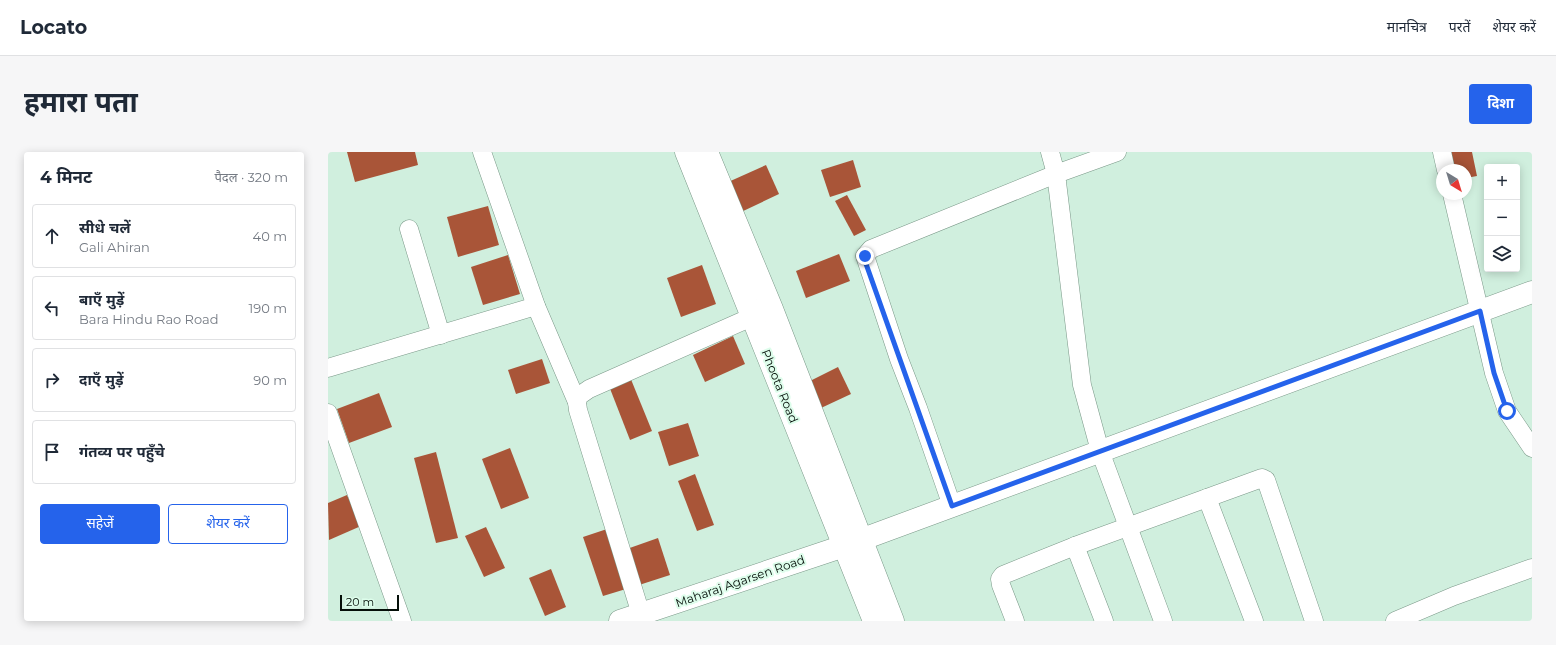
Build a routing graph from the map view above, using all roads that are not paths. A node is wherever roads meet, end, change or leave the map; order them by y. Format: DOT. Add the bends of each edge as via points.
graph roads {
  1 [pos="482,152"];
  2 [pos="686,152"];
  3 [pos="707,152"];
  4 [pos="1050,152"];
  5 [pos="1117,152"];
  6 [pos="1442,152"];
  7 [pos="1445,164"];
  8 [pos="1056,174"];
  9 [pos="1453,200"];
  10 [pos="409,229"];
  11 [pos="1532,292"];
  12 [pos="536,306"];
  13 [pos="1480,311"];
  14 [pos="762,313"];
  15 [pos="441,335"];
  16 [pos="328,368"];
  17 [pos="577,402"];
  18 [pos="328,413"];
  19 [pos="1531,446"];
  20 [pos="1100,451"];
  21 [pos="1207,498"];
  22 [pos="952,506"];
  23 [pos="1128,527"];
  24 [pos="852,542"];
  25 [pos="1075,546"];
  26 [pos="1532,568"];
  27 [pos="642,618"];
  28 [pos="402,621"];
  29 [pos="620,621"];
  30 [pos="874,621"];
  31 [pos="893,621"];
  32 [pos="1015,621"];
  33 [pos="1104,621"];
  34 [pos="1163,621"];
  35 [pos="1254,621"];
  36 [pos="1314,621"];
  37 [pos="1395,621"];
  1 -- 12 [label="street"];
  2 -- 14 [label="street, Phoota Road"];
  3 -- 14 [label="street, Phoota Road"];
  4 -- 8 [label="street"];
  5 -- 8 [label="street"];
  6 -- 7 [label="street"];
  8 -- 20 [label="street" via="1082,385"];
  8 -- 22 [label="street" via="868,250 865,256 899,360"];
  9 -- 13 [label="street"];
  10 -- 15 [label="street"];
  11 -- 13 [label="street, Maharaj Agarsen Road"];
  12 -- 15 [label="street"];
  12 -- 17 [label="street"];
  13 -- 19 [label="street" via="1494,373 1507,411"];
  13 -- 20 [label="street, Maharaj Agarsen Road"];
  14 -- 17 [label="street" via="589,389 579,396"];
  14 -- 24 [label="street, Phoota Road"];
  15 -- 16 [label="street"];
  17 -- 27 [label="street"];
  18 -- 28 [label="street"];
  20 -- 22 [label="street, Maharaj Agarsen Road"];
  20 -- 23 [label="street"];
  21 -- 23 [label="street"];
  21 -- 35 [label="street"];
  21 -- 36 [label="street" via="1259,478 1266,480"];
  22 -- 24 [label="street, Maharaj Agarsen Road"];
  23 -- 25 [label="street"];
  23 -- 34 [label="street"];
  24 -- 27 [label="street, Maharaj Agarsen Road"];
  24 -- 30 [label="street, Phoota Road"];
  24 -- 31 [label="street, Phoota Road"];
  25 -- 32 [label="street" via="1002,574 1001,585"];
  25 -- 33 [label="street"];
  26 -- 37 [label="street" via="1454,596"];
  27 -- 29 [label="street, Maharaj Agarsen Road"];
}
